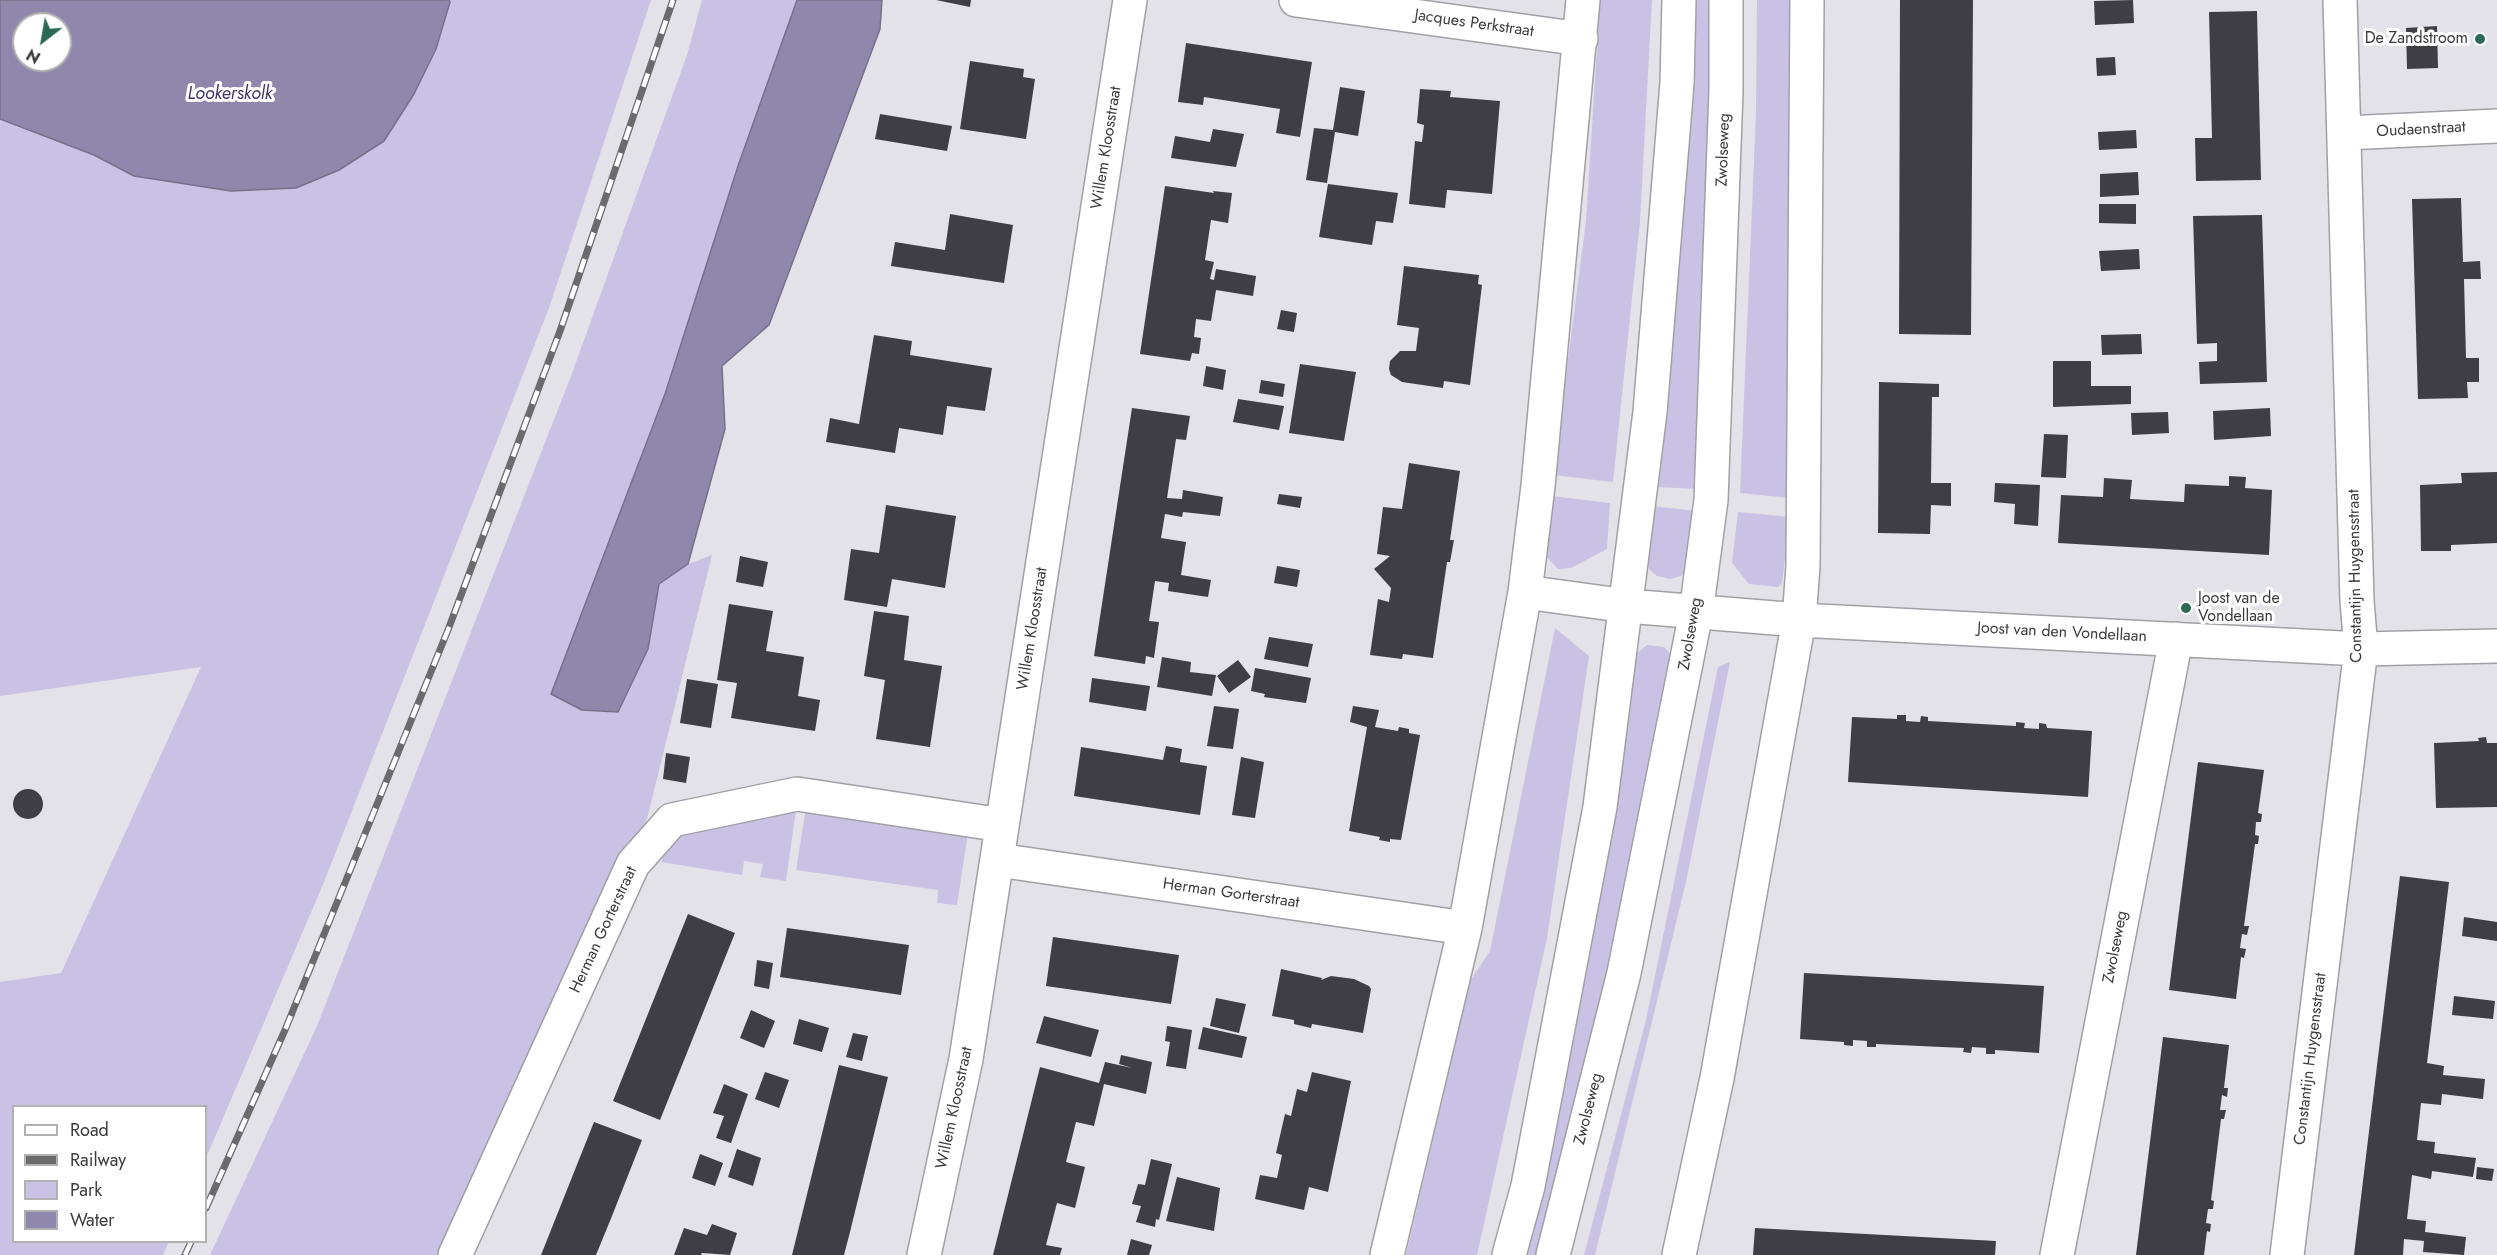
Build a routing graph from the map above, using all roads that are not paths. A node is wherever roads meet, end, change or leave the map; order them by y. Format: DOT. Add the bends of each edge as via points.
graph roads {
  1 [pos="1130,0"];
  2 [pos="1296,0"];
  3 [pos="1583,0"];
  4 [pos="1679,0"];
  5 [pos="1726,0"];
  6 [pos="1807,0"];
  7 [pos="2340,0"];
  8 [pos="1581,39"];
  9 [pos="2497,126"];
  10 [pos="2345,133"];
  11 [pos="1525,592"];
  12 [pos="1627,606"];
  13 [pos="1696,613"];
  14 [pos="1799,621"];
  15 [pos="2176,639"];
  16 [pos="2497,646"];
  17 [pos="2361,649"];
  18 [pos="1002,825"];
  19 [pos="998,860"];
  20 [pos="1465,928"];
  21 [pos="455,1255"];
  22 [pos="924,1255"];
  23 [pos="1387,1255"];
  24 [pos="1509,1255"];
  25 [pos="1553,1255"];
  26 [pos="1679,1255"];
  27 [pos="2057,1255"];
  28 [pos="2287,1255"];
  1 -- 18 [label="street, Willem Kloosstraat"];
  2 -- 8 [label="street, Jacques Perkstraat"];
  3 -- 8 [label="street"];
  4 -- 12 [label="street" via="1677,83 1650,412"];
  5 -- 13 [label="street, Zwolseweg" via="1711,500"];
  6 -- 14 [label="street" via="1803,566"];
  7 -- 10 [label="street, Constantijn Huygensstraat"];
  8 -- 11 [label="street"];
  9 -- 10 [label="street, Oudaenstraat"];
  10 -- 17 [label="street, Constantijn Huygensstraat"];
  11 -- 12 [label="street"];
  11 -- 20 [label="street"];
  12 -- 13 [label="street, Joost van den Vondellaan"];
  12 -- 24 [label="street" via="1600,807 1528,1186"];
  13 -- 14 [label="street, Joost van den Vondellaan"];
  13 -- 25 [label="street, Zwolseweg" via="1624,973"];
  14 -- 15 [label="street, Joost van den Vondellaan"];
  14 -- 26 [label="street" via="1717,1078"];
  15 -- 17 [label="street, Joost van den Vondellaan"];
  15 -- 27 [label="street, Zwolseweg"];
  16 -- 17 [label="street, Joost van den Vondellaan"];
  17 -- 28 [label="street, Constantijn Huygensstraat"];
  18 -- 19 [label="street, Willem Kloosstraat"];
  18 -- 21 [label="street, Herman Gorterstraat" via="797,794 672,820 633,864"];
  19 -- 20 [label="street, Herman Gorterstraat"];
  19 -- 22 [label="street, Willem Kloosstraat" via="966,1059"];
  20 -- 23 [label="street"];
}
